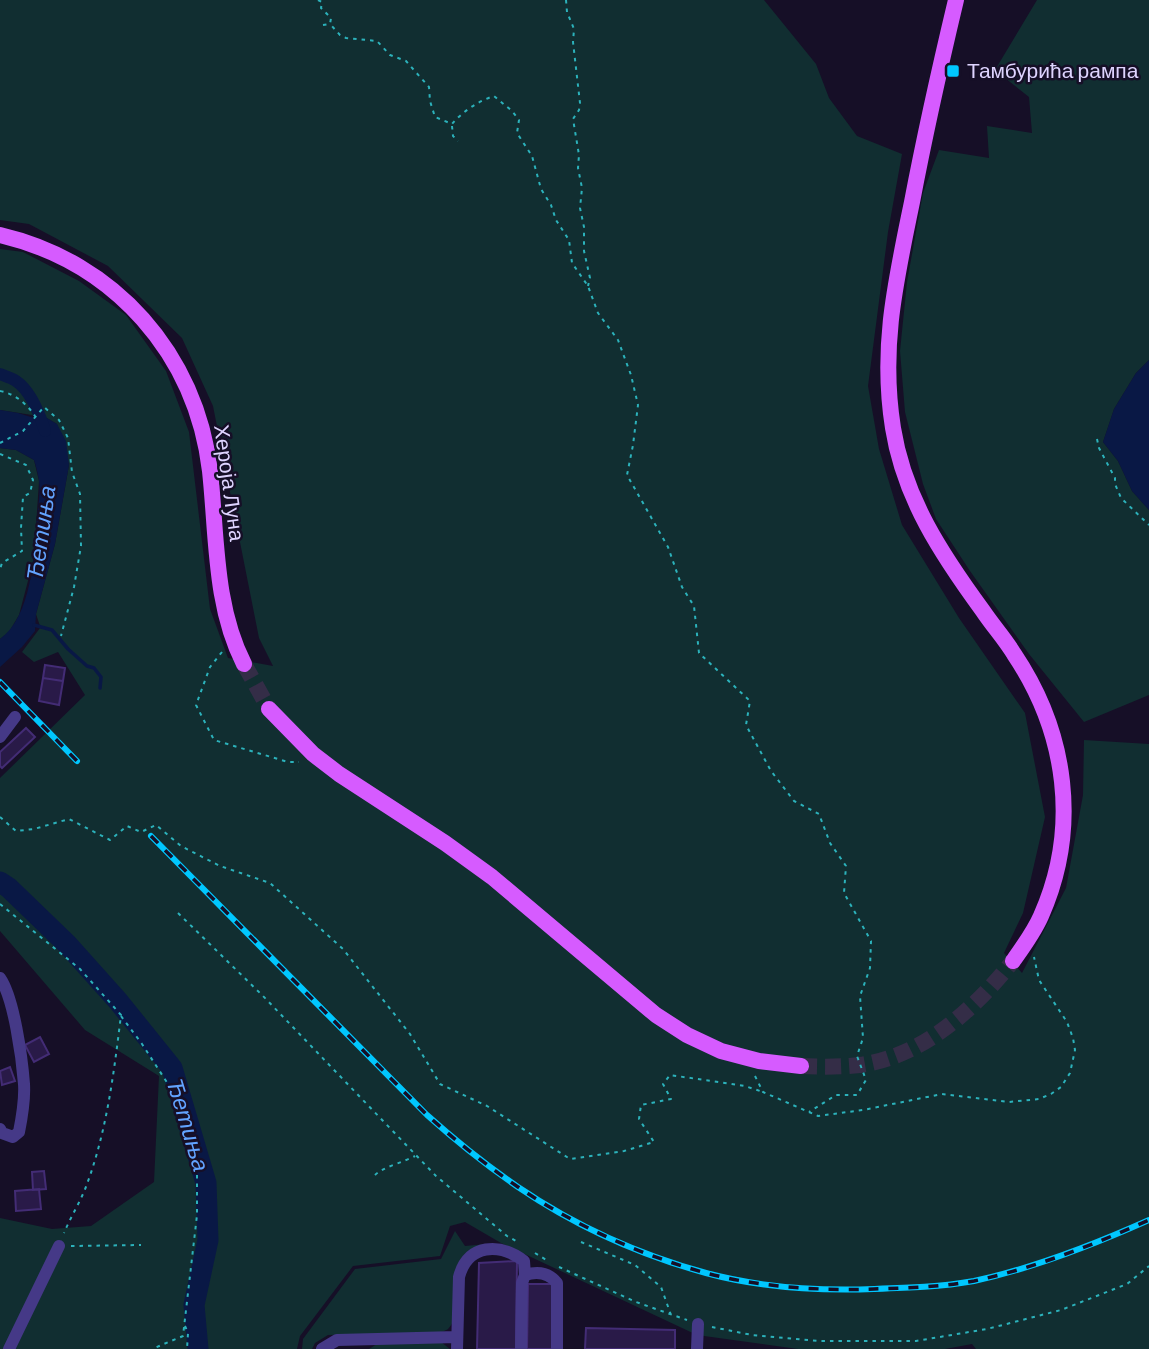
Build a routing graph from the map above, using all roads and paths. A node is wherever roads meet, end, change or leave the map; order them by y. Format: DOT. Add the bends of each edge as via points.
graph roads {
  1 [pos="318,0"];
  2 [pos="566,0"];
  3 [pos="956,0"];
  4 [pos="330,24"];
  5 [pos="323,26"];
  6 [pos="452,124"];
  7 [pos="458,141"];
  8 [pos="0,235"];
  9 [pos="588,286"];
  10 [pos="0,391"];
  11 [pos="36,416"];
  12 [pos="1097,439"];
  13 [pos="0,443"];
  14 [pos="0,454"];
  15 [pos="1149,525"];
  16 [pos="0,569"];
  17 [pos="61,636"];
  18 [pos="232,637"];
  19 [pos="244,664"];
  20 [pos="269,709"];
  21 [pos="15,717"];
  22 [pos="0,737"];
  23 [pos="299,762"];
  24 [pos="0,817"];
  25 [pos="0,904"];
  26 [pos="178,913"];
  27 [pos="1025,944"];
  28 [pos="1013,961"];
  29 [pos="0,978"];
  30 [pos="121,1016"];
  31 [pos="749,1059"];
  32 [pos="801,1066"];
  33 [pos="763,1092"];
  34 [pos="810,1112"];
  35 [pos="0,1129"];
  36 [pos="416,1156"];
  37 [pos="374,1175"];
  38 [pos="581,1242"];
  39 [pos="518,1243"];
  40 [pos="141,1245"];
  41 [pos="59,1246"];
  42 [pos="530,1250"];
  43 [pos="1149,1266"];
  44 [pos="526,1275"];
  45 [pos="671,1315"];
  46 [pos="184,1324"];
  47 [pos="698,1324"];
  48 [pos="457,1343"];
  49 [pos="9,1349"];
  50 [pos="152,1349"];
  51 [pos="187,1349"];
  52 [pos="322,1349"];
  53 [pos="521,1349"];
  54 [pos="556,1349"];
  55 [pos="697,1349"];
  1 -- 4 [label="path" via="331,18"];
  2 -- 9 [label="path" via="574,29 580,103 573,120"];
  3 -- 27 [label="main road" via="894,293 889,385 898,450 921,514 944,557 1022,666 1054,735 1064,827 1047,900"];
  4 -- 5 [label="path"];
  4 -- 6 [label="path" via="346,38 377,41 390,55 406,61 429,87 435,117"];
  6 -- 7 [label="path"];
  6 -- 9 [label="path" via="461,113 494,96 512,111 541,189 569,240 572,263"];
  8 -- 18 [label="main road, Хероја Луна" via="50,252 94,276 133,307 173,358 189,390 206,450 221,587"];
  9 -- 34 [label="path" via="598,313 618,340 638,405 627,475 668,547 694,606 699,653 750,701 746,725 771,771 794,801 819,814 830,844 846,866 844,893 871,941 870,968 860,996 863,1038 857,1056 866,1080 857,1095 836,1095"];
  10 -- 11 [label="path" via="27,405"];
  11 -- 13 [label="path" via="23,431"];
  11 -- 17 [label="path" via="44,407 59,420 68,438 80,494 81,546"];
  12 -- 15 [label="path" via="1121,498"];
  14 -- 16 [label="path" via="26,465 33,480 30,493 23,497 22,551"];
  18 -- 19 [label="main road, Хероја Луна"];
  18 -- 23 [label="path" via="210,667 196,705 214,740"];
  20 -- 31 [label="main road" via="313,754 492,877 656,1015 705,1044"];
  21 -- 22 [label="street"];
  24 -- 33 [label="path" via="16,831 69,819 110,840 127,825 141,832 156,825 181,846 220,866 270,883 343,949 410,1034 440,1084 487,1106 570,1158 654,1142 639,1119 641,1105 671,1099 663,1084 670,1075"];
  25 -- 30 [label="path" via="80,969"];
  26 -- 36 [label="path"];
  27 -- 28 [label="main road"];
  27 -- 34 [label="path" via="1033,953 1039,980 1073,1038 1073,1064 1056,1091 1039,1099 1009,1102 942,1094 863,1110"];
  29 -- 35 [label="street" via="11,1005 24,1086 19,1132 13,1137"];
  30 -- 41 [label="path" via="98,1149 87,1186"];
  30 -- 46 [label="path" via="168,1084 197,1169 197,1215"];
  31 -- 32 [label="main road"];
  31 -- 33 [label="path"];
  33 -- 34 [label="path"];
  36 -- 37 [label="path"];
  36 -- 39 [label="path"];
  38 -- 45 [label="path" via="635,1265 661,1287"];
  40 -- 41 [label="path"];
  41 -- 49 [label="street"];
  42 -- 45 [label="path"];
  43 -- 47 [label="path" via="1127,1284 1061,1310 987,1329 916,1340 820,1341"];
  44 -- 48 [label="street" via="524,1261 512,1253 481,1250 468,1258 459,1277"];
  44 -- 53 [label="street"];
  44 -- 54 [label="street" via="552,1276 557,1283"];
  45 -- 47 [label="path"];
  46 -- 50 [label="path" via="183,1336"];
  46 -- 51 [label="path"];
  47 -- 55 [label="street"];
  48 -- 52 [label="street" via="337,1340"];
}
